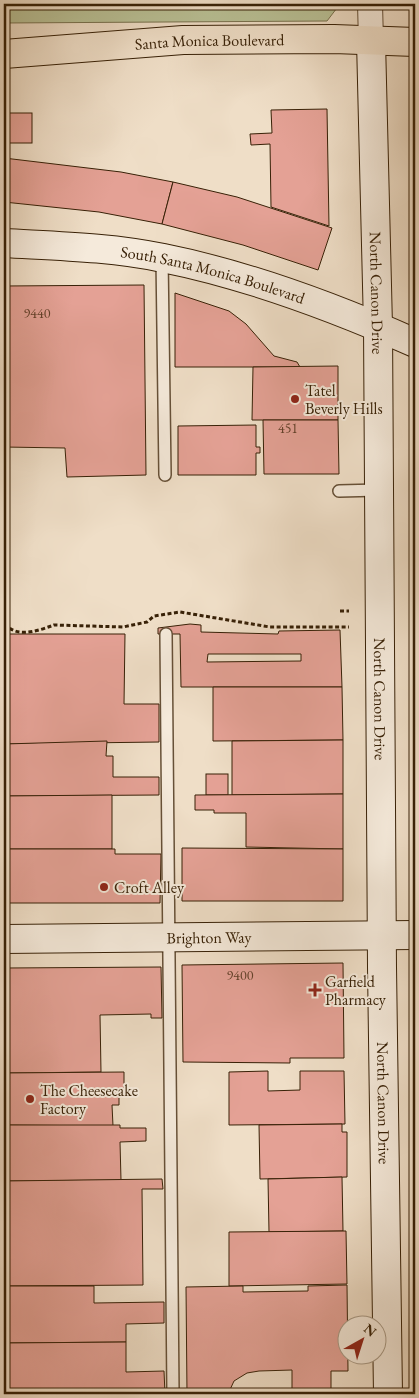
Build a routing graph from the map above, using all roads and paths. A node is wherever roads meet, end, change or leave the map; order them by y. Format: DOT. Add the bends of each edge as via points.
graph roads {
  1 [pos="370,4"];
  2 [pos="371,41"];
  3 [pos="415,42"];
  4 [pos="4,54"];
  5 [pos="4,243"];
  6 [pos="162,257"];
  7 [pos="378,326"];
  8 [pos="415,343"];
  9 [pos="165,476"];
  10 [pos="380,490"];
  11 [pos="339,491"];
  12 [pos="340,611"];
  13 [pos="349,611"];
  14 [pos="4,626"];
  15 [pos="350,627"];
  16 [pos="166,628"];
  17 [pos="382,934"];
  18 [pos="415,936"];
  19 [pos="169,938"];
  20 [pos="4,939"];
  21 [pos="173,1394"];
  22 [pos="388,1394"];
  1 -- 2 [label="street, North Canon Drive"];
  2 -- 3 [label="main road, Santa Monica Boulevard"];
  2 -- 4 [label="main road, Santa Monica Boulevard" via="334,38 183,40"];
  2 -- 7 [label="street, North Canon Drive"];
  5 -- 6 [label="street, South Santa Monica Boulevard"];
  6 -- 7 [label="street, South Santa Monica Boulevard" via="275,290"];
  6 -- 9 [label="lane"];
  7 -- 8 [label="street, South Santa Monica Boulevard"];
  7 -- 10 [label="street, North Canon Drive"];
  10 -- 11 [label="lane"];
  10 -- 17 [label="street, North Canon Drive"];
  12 -- 13 [label="path"];
  14 -- 15 [label="path" via="20,632 44,630 54,625 123,627 147,622 154,616 180,612 270,628"];
  16 -- 19 [label="lane"];
  17 -- 18 [label="street, Brighton Way"];
  17 -- 19 [label="street, Brighton Way"];
  17 -- 22 [label="street, North Canon Drive"];
  19 -- 20 [label="street, Brighton Way"];
  19 -- 21 [label="lane"];
}
